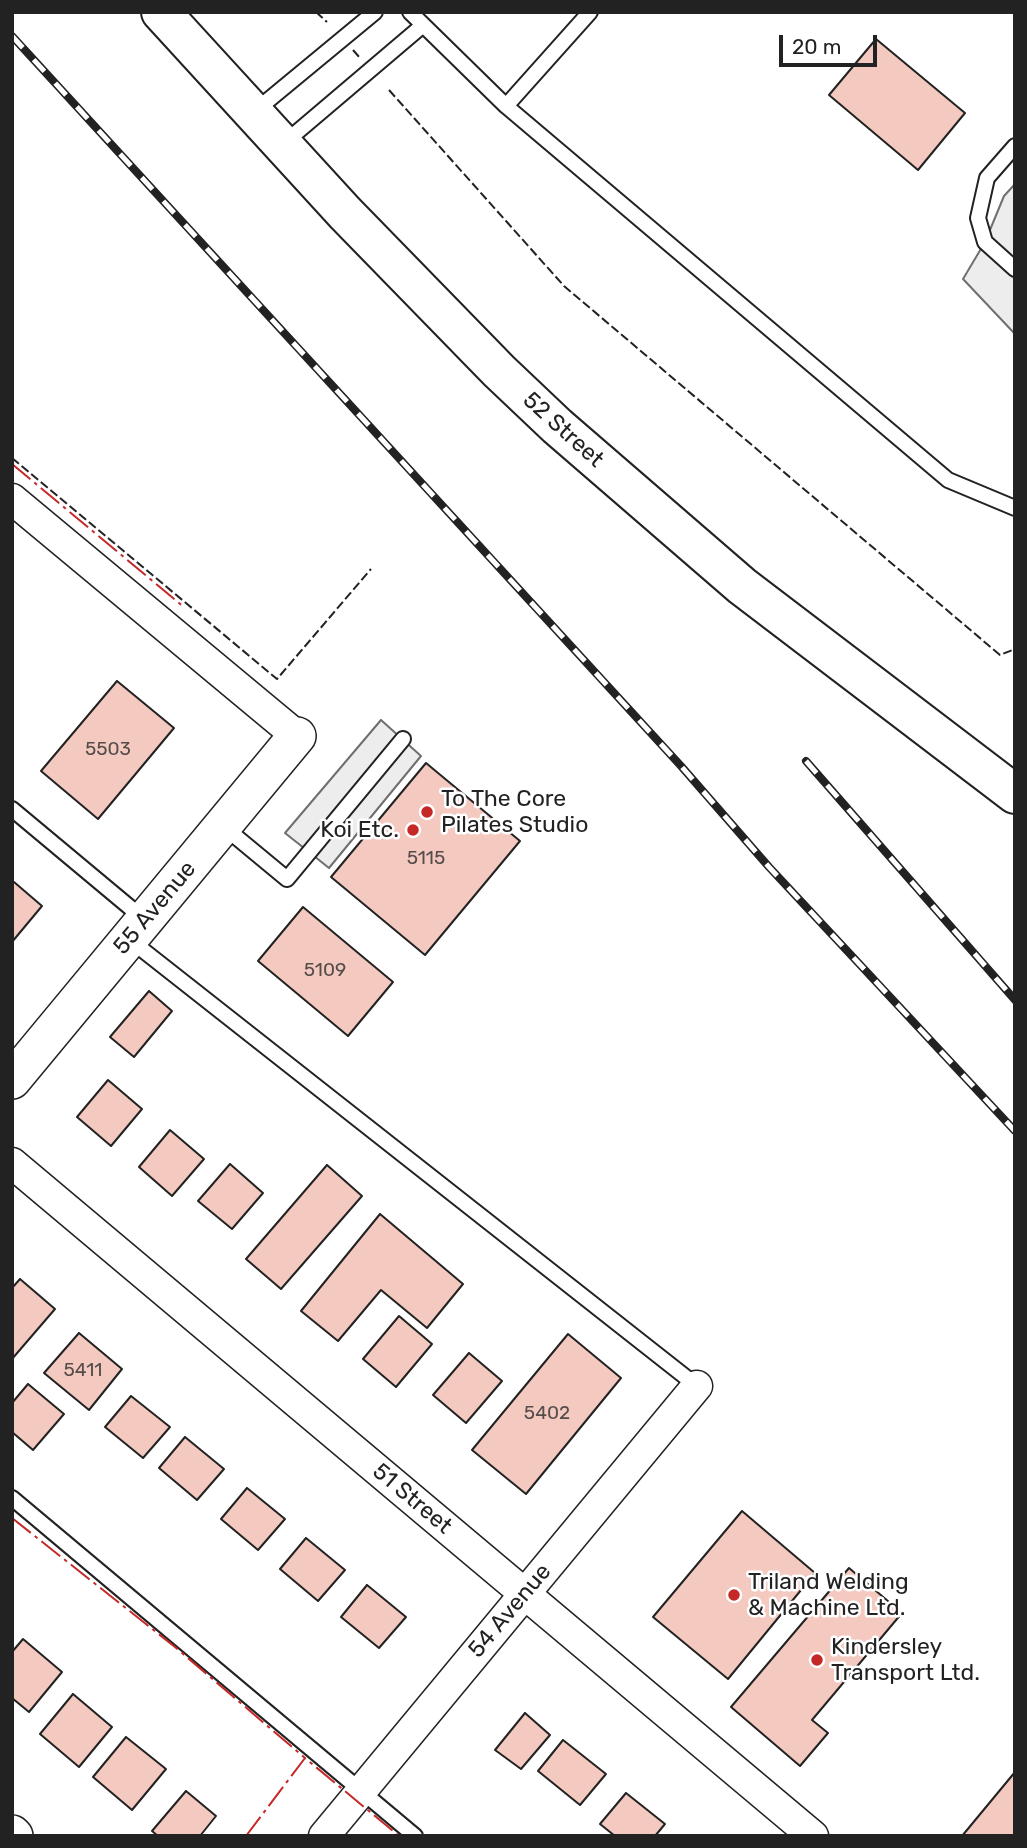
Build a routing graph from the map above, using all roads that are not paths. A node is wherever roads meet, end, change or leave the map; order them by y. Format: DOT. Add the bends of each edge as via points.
graph roads {
  1 [pos="161,12"];
  2 [pos="375,12"];
  3 [pos="410,12"];
  4 [pos="590,12"];
  5 [pos="422,26"];
  6 [pos="506,106"];
  7 [pos="253,113"];
  8 [pos="282,145"];
  9 [pos="1015,146"];
  10 [pos="1015,269"];
  11 [pos="12,499"];
  12 [pos="1015,509"];
  13 [pos="297,736"];
  14 [pos="403,739"];
  15 [pos="1015,794"];
  16 [pos="12,809"];
  17 [pos="223,826"];
  18 [pos="137,929"];
  19 [pos="12,1080"];
  20 [pos="12,1163"];
  21 [pos="697,1386"];
  22 [pos="12,1498"];
  23 [pos="525,1594"];
  24 [pos="361,1791"];
  25 [pos="324,1836"];
  26 [pos="415,1836"];
  27 [pos="813,1836"];
  1 -- 7 [label="main road, 52 Street"];
  2 -- 7 [label="lane"];
  3 -- 5 [label="lane"];
  4 -- 6 [label="lane"];
  5 -- 6 [label="lane"];
  5 -- 8 [label="lane"];
  6 -- 12 [label="lane" via="948,480"];
  7 -- 8 [label="main road, 52 Street"];
  8 -- 15 [label="main road, 52 Street" via="444,316 557,426 742,586"];
  9 -- 10 [label="lane" via="987,178 978,218 985,242"];
  11 -- 13 [label="street"];
  13 -- 17 [label="street, 55 Avenue"];
  14 -- 17 [label="lane" via="287,879"];
  16 -- 18 [label="lane"];
  17 -- 18 [label="street, 55 Avenue"];
  18 -- 19 [label="street, 55 Avenue"];
  18 -- 21 [label="lane"];
  20 -- 23 [label="street, 51 Street"];
  21 -- 23 [label="street, 54 Avenue"];
  22 -- 24 [label="lane"];
  23 -- 24 [label="street, 54 Avenue"];
  23 -- 27 [label="street, 51 Street"];
  24 -- 25 [label="street, 54 Avenue"];
  24 -- 26 [label="lane"];
}
